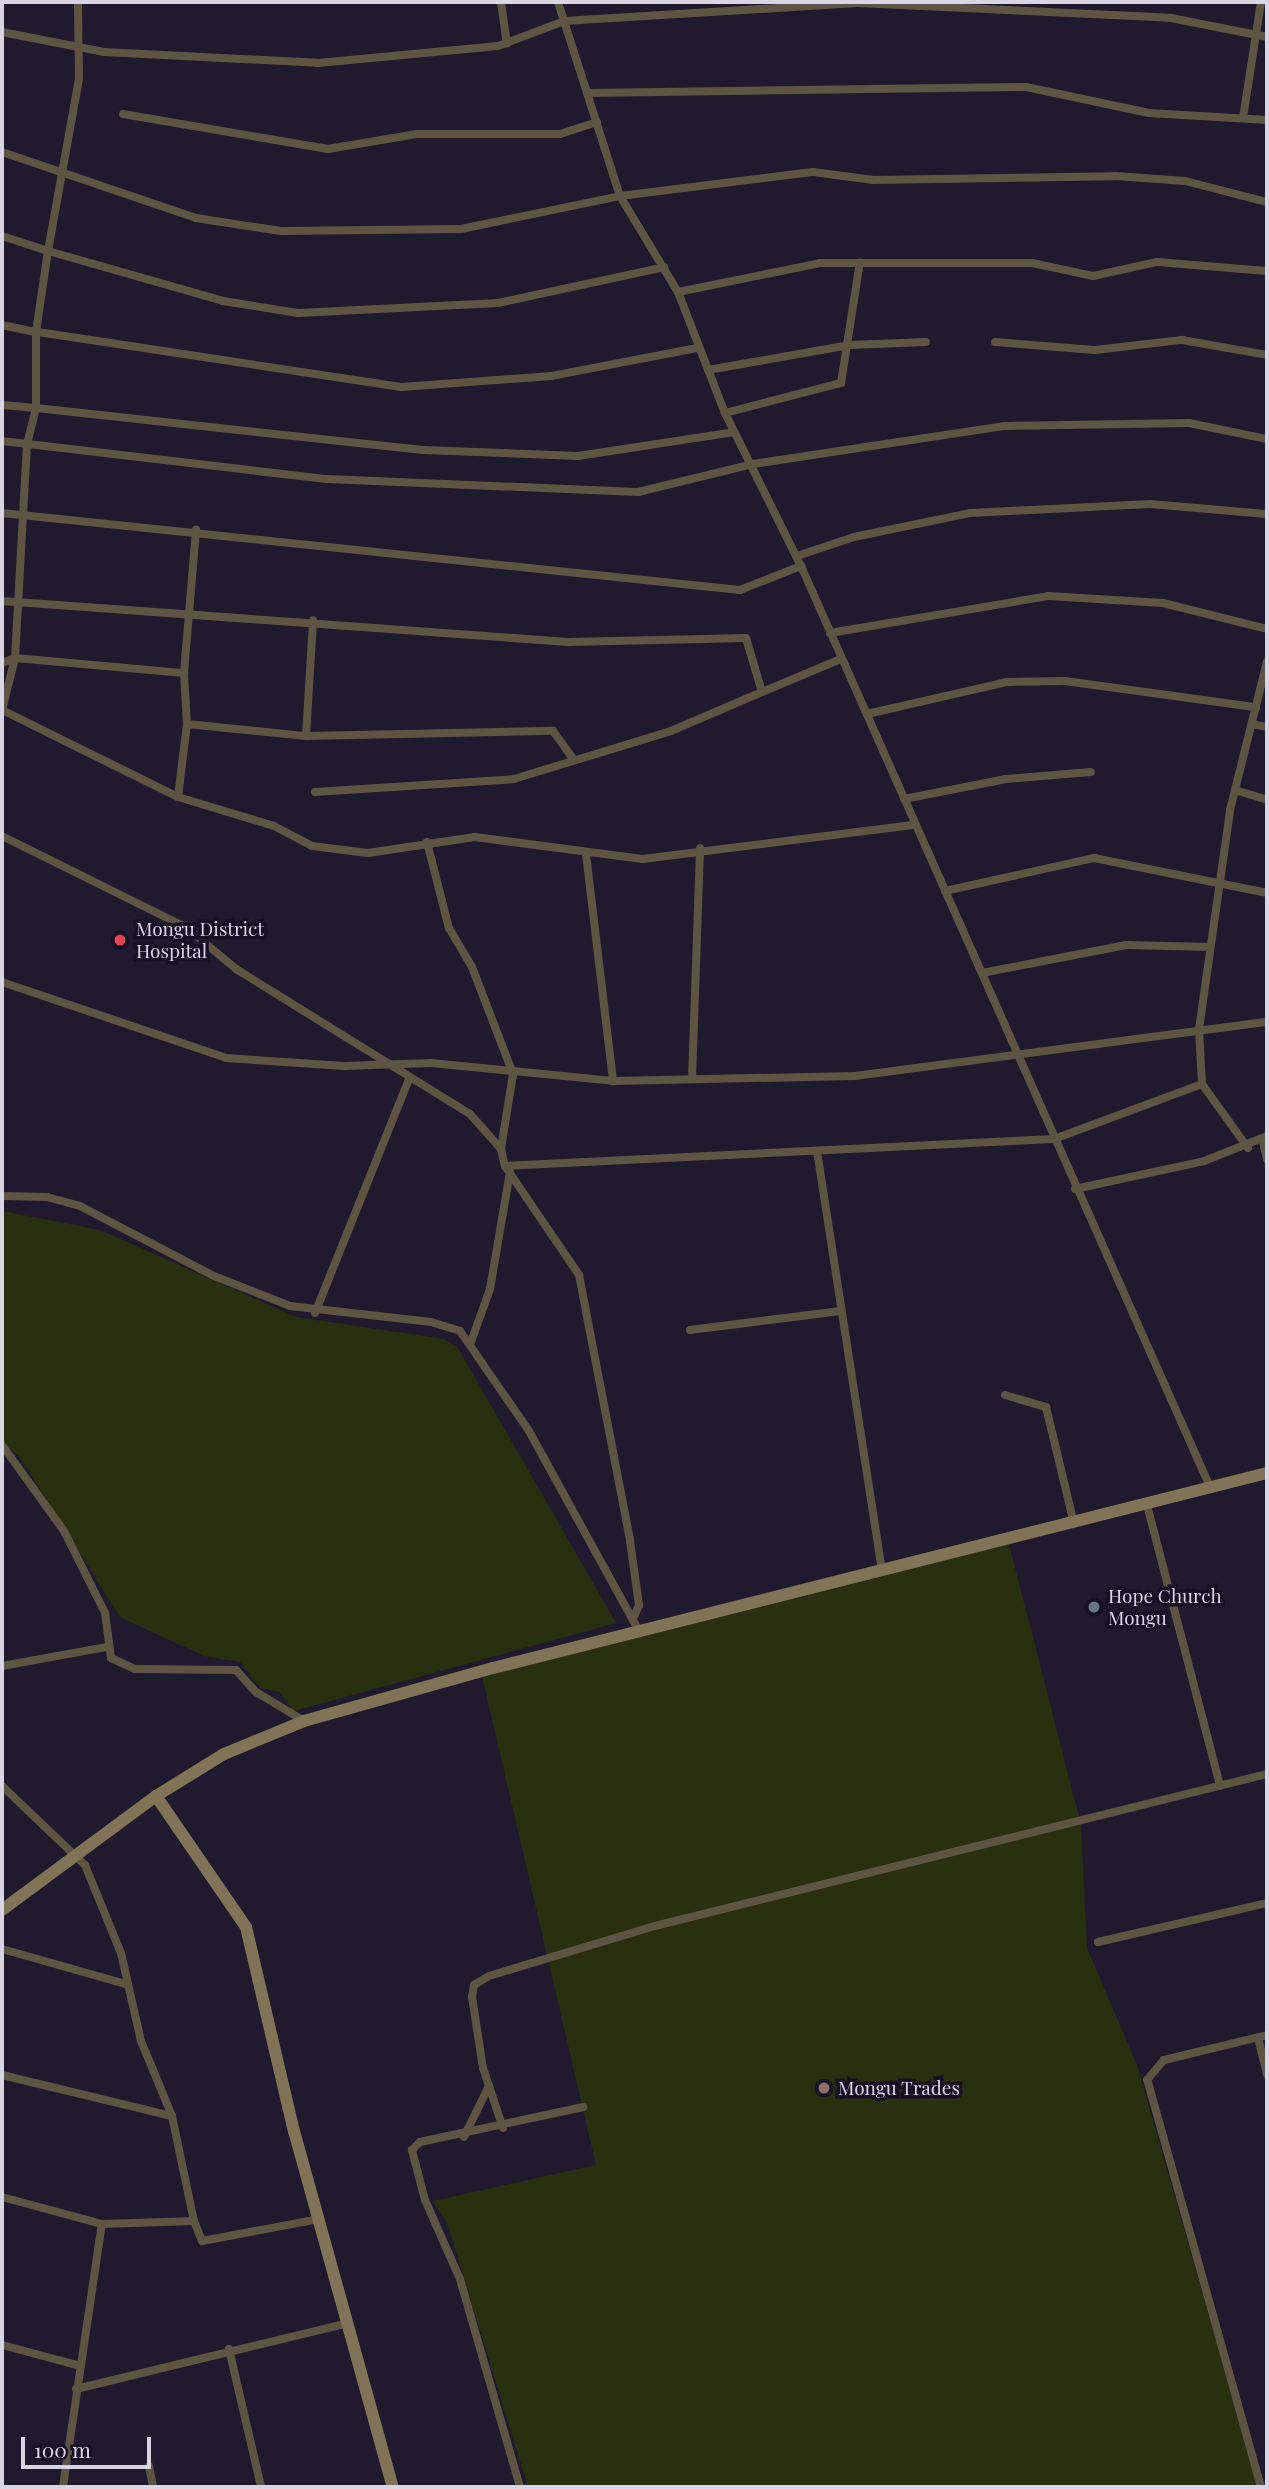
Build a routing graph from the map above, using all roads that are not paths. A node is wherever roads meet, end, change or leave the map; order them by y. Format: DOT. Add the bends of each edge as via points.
graph roads {
  1 [pos="78,2"];
  2 [pos="501,2"];
  3 [pos="558,2"];
  4 [pos="1261,2"];
  5 [pos="855,3"];
  6 [pos="564,21"];
  7 [pos="2,32"];
  8 [pos="1256,37"];
  9 [pos="1267,37"];
  10 [pos="507,44"];
  11 [pos="80,49"];
  12 [pos="588,93"];
  13 [pos="123,114"];
  14 [pos="1243,118"];
  15 [pos="1267,120"];
  16 [pos="597,122"];
  17 [pos="2,152"];
  18 [pos="63,176"];
  19 [pos="620,196"];
  20 [pos="1267,202"];
  21 [pos="2,236"];
  22 [pos="48,251"];
  23 [pos="860,262"];
  24 [pos="664,267"];
  25 [pos="1267,271"];
  26 [pos="678,292"];
  27 [pos="2,325"];
  28 [pos="36,332"];
  29 [pos="926,342"];
  30 [pos="995,342"];
  31 [pos="850,345"];
  32 [pos="697,348"];
  33 [pos="1267,355"];
  34 [pos="708,370"];
  35 [pos="2,405"];
  36 [pos="36,408"];
  37 [pos="725,413"];
  38 [pos="734,432"];
  39 [pos="1267,439"];
  40 [pos="2,441"];
  41 [pos="27,444"];
  42 [pos="753,464"];
  43 [pos="2,513"];
  44 [pos="25,514"];
  45 [pos="1267,514"];
  46 [pos="196,529"];
  47 [pos="797,556"];
  48 [pos="801,566"];
  49 [pos="15,600"];
  50 [pos="2,601"];
  51 [pos="187,611"];
  52 [pos="313,620"];
  53 [pos="1267,629"];
  54 [pos="830,633"];
  55 [pos="15,658"];
  56 [pos="841,659"];
  57 [pos="1267,662"];
  58 [pos="2,663"];
  59 [pos="184,673"];
  60 [pos="762,692"];
  61 [pos="1256,707"];
  62 [pos="2,710"];
  63 [pos="867,714"];
  64 [pos="187,724"];
  65 [pos="1252,724"];
  66 [pos="1267,727"];
  67 [pos="306,736"];
  68 [pos="574,760"];
  69 [pos="1091,772"];
  70 [pos="1236,790"];
  71 [pos="315,792"];
  72 [pos="178,797"];
  73 [pos="904,799"];
  74 [pos="1267,800"];
  75 [pos="913,825"];
  76 [pos="2,836"];
  77 [pos="427,842"];
  78 [pos="700,848"];
  79 [pos="586,854"];
  80 [pos="1218,886"];
  81 [pos="945,891"];
  82 [pos="1267,893"];
  83 [pos="1210,947"];
  84 [pos="982,973"];
  85 [pos="2,982"];
  86 [pos="1267,1023"];
  87 [pos="1199,1028"];
  88 [pos="1023,1058"];
  89 [pos="387,1066"];
  90 [pos="513,1074"];
  91 [pos="409,1079"];
  92 [pos="692,1079"];
  93 [pos="613,1081"];
  94 [pos="1202,1084"];
  95 [pos="1054,1139"];
  96 [pos="1265,1139"];
  97 [pos="1248,1148"];
  98 [pos="501,1149"];
  99 [pos="817,1151"];
  100 [pos="1267,1160"];
  101 [pos="507,1169"];
  102 [pos="1075,1189"];
  103 [pos="2,1196"];
  104 [pos="841,1311"];
  105 [pos="315,1313"];
  106 [pos="690,1329"];
  107 [pos="471,1342"];
  108 [pos="1005,1395"];
  109 [pos="2,1445"];
  110 [pos="1267,1473"];
  111 [pos="1211,1489"];
  112 [pos="1147,1505"];
  113 [pos="1074,1524"];
  114 [pos="882,1571"];
  115 [pos="634,1617"];
  116 [pos="640,1633"];
  117 [pos="107,1647"];
  118 [pos="2,1666"];
  119 [pos="304,1721"];
  120 [pos="1267,1774"];
  121 [pos="1220,1786"];
  122 [pos="4,1789"];
  123 [pos="156,1796"];
  124 [pos="75,1851"];
  125 [pos="1267,1903"];
  126 [pos="3,1908"];
  127 [pos="1098,1942"];
  128 [pos="2,1949"];
  129 [pos="126,1984"];
  130 [pos="1263,2037"];
  131 [pos="1267,2075"];
  132 [pos="2,2076"];
  133 [pos="489,2086"];
  134 [pos="583,2108"];
  135 [pos="172,2116"];
  136 [pos="503,2128"];
  137 [pos="464,2137"];
  138 [pos="2,2197"];
  139 [pos="320,2219"];
  140 [pos="194,2221"];
  141 [pos="102,2224"];
  142 [pos="348,2323"];
  143 [pos="2,2345"];
  144 [pos="229,2349"];
  145 [pos="77,2365"];
  146 [pos="76,2389"];
  147 [pos="149,2466"];
  148 [pos="63,2487"];
  149 [pos="153,2487"];
  150 [pos="261,2487"];
  151 [pos="393,2487"];
  152 [pos="520,2487"];
  153 [pos="1261,2487"];
  1 -- 11 [label="street"];
  2 -- 10 [label="street"];
  3 -- 6 [label="street"];
  4 -- 8 [label="street"];
  5 -- 6 [label="street"];
  5 -- 8 [label="street" via="1171,18"];
  6 -- 10 [label="street"];
  6 -- 12 [label="street"];
  7 -- 11 [label="street"];
  8 -- 9 [label="street"];
  8 -- 14 [label="street"];
  10 -- 11 [label="street" via="307,63"];
  11 -- 18 [label="street"];
  12 -- 14 [label="street" via="1026,87 1149,113"];
  12 -- 16 [label="street"];
  13 -- 16 [label="street" via="328,149 417,134 560,134"];
  14 -- 15 [label="street"];
  16 -- 19 [label="street"];
  17 -- 18 [label="street"];
  18 -- 19 [label="street" via="196,218 281,232 461,229"];
  18 -- 22 [label="street"];
  19 -- 20 [label="street" via="813,172 873,180 1115,176 1185,181"];
  19 -- 24 [label="street"];
  21 -- 22 [label="street"];
  22 -- 24 [label="street" via="223,300 299,313 498,303"];
  22 -- 28 [label="street"];
  23 -- 25 [label="street" via="1031,263 1093,276 1157,262"];
  23 -- 26 [label="street" via="787,268"];
  23 -- 31 [label="street"];
  24 -- 26 [label="street"];
  26 -- 32 [label="street"];
  27 -- 28 [label="street"];
  28 -- 32 [label="street" via="401,387 551,376"];
  28 -- 36 [label="street"];
  29 -- 31 [label="street"];
  30 -- 33 [label="street" via="1095,350 1182,340"];
  31 -- 34 [label="street"];
  31 -- 37 [label="street" via="841,383"];
  32 -- 34 [label="street"];
  34 -- 37 [label="street"];
  35 -- 36 [label="street"];
  36 -- 38 [label="street" via="423,450 552,455"];
  36 -- 41 [label="street"];
  37 -- 38 [label="street"];
  38 -- 42 [label="street"];
  39 -- 42 [label="street" via="1189,423 1098,421 1005,426"];
  40 -- 41 [label="street"];
  41 -- 42 [label="street" via="460,489 638,492"];
  41 -- 44 [label="street"];
  42 -- 47 [label="street"];
  43 -- 44 [label="street"];
  44 -- 46 [label="street"];
  44 -- 49 [label="street"];
  45 -- 47 [label="street" via="1150,503 970,513 854,537"];
  46 -- 48 [label="street" via="740,590"];
  46 -- 51 [label="street"];
  47 -- 48 [label="street"];
  48 -- 54 [label="street"];
  49 -- 50 [label="street"];
  49 -- 51 [label="street"];
  49 -- 55 [label="street"];
  51 -- 52 [label="street"];
  51 -- 59 [label="street"];
  52 -- 60 [label="street" via="568,642 747,638"];
  52 -- 67 [label="street"];
  53 -- 54 [label="street" via="1163,603 1048,596"];
  54 -- 56 [label="street"];
  55 -- 58 [label="street"];
  55 -- 59 [label="street"];
  55 -- 62 [label="street"];
  56 -- 60 [label="street"];
  56 -- 63 [label="street"];
  57 -- 61 [label="street"];
  59 -- 64 [label="street"];
  60 -- 68 [label="street" via="671,731"];
  61 -- 63 [label="street" via="1101,683 1030,682"];
  61 -- 65 [label="street"];
  62 -- 72 [label="street"];
  63 -- 73 [label="street"];
  64 -- 67 [label="street"];
  64 -- 72 [label="street"];
  65 -- 66 [label="street"];
  65 -- 70 [label="street"];
  67 -- 68 [label="street" via="553,731"];
  68 -- 71 [label="street" via="514,779"];
  69 -- 73 [label="street" via="994,780"];
  70 -- 74 [label="street"];
  70 -- 80 [label="street"];
  72 -- 77 [label="street" via="323,849 377,853"];
  73 -- 75 [label="street"];
  75 -- 78 [label="street" via="820,840"];
  75 -- 81 [label="street"];
  76 -- 89 [label="street" via="187,928 219,958"];
  77 -- 79 [label="street" via="505,838"];
  77 -- 90 [label="street" via="449,928 484,992"];
  78 -- 79 [label="street" via="643,859"];
  78 -- 92 [label="street"];
  79 -- 93 [label="street"];
  80 -- 81 [label="street" via="1094,858"];
  80 -- 82 [label="street"];
  80 -- 83 [label="street"];
  81 -- 84 [label="street"];
  83 -- 84 [label="street" via="1126,945"];
  83 -- 87 [label="street"];
  84 -- 88 [label="street"];
  85 -- 89 [label="street" via="199,1053"];
  86 -- 87 [label="street"];
  87 -- 88 [label="street"];
  87 -- 94 [label="street"];
  88 -- 92 [label="street" via="855,1076"];
  88 -- 95 [label="street"];
  89 -- 90 [label="street" via="431,1063"];
  89 -- 91 [label="street"];
  90 -- 93 [label="street"];
  90 -- 98 [label="street"];
  91 -- 98 [label="street" via="470,1114"];
  91 -- 105 [label="street"];
  92 -- 93 [label="street"];
  94 -- 95 [label="street"];
  94 -- 97 [label="street"];
  95 -- 99 [label="street"];
  95 -- 102 [label="street"];
  96 -- 97 [label="street"];
  96 -- 100 [label="street"];
  97 -- 102 [label="street"];
  98 -- 101 [label="street"];
  99 -- 101 [label="street"];
  99 -- 104 [label="street"];
  101 -- 107 [label="street" via="490,1289"];
  101 -- 115 [label="street" via="579,1275 631,1541 639,1605"];
  102 -- 111 [label="street"];
  103 -- 105 [label="street" via="47,1196 80,1206 214,1276"];
  104 -- 106 [label="street"];
  104 -- 114 [label="street"];
  105 -- 107 [label="street" via="431,1322"];
  107 -- 115 [label="street"];
  108 -- 113 [label="street" via="1046,1407"];
  109 -- 117 [label="street" via="64,1531 104,1612"];
  110 -- 111 [label="main road"];
  111 -- 112 [label="main road"];
  112 -- 113 [label="main road"];
  112 -- 121 [label="street"];
  113 -- 114 [label="main road"];
  114 -- 116 [label="main road"];
  115 -- 116 [label="street"];
  116 -- 119 [label="main road"];
  117 -- 118 [label="street"];
  117 -- 119 [label="street" via="120,1666 135,1669 236,1670 256,1692"];
  119 -- 123 [label="main road" via="224,1754"];
  120 -- 121 [label="street"];
  121 -- 133 [label="street" via="655,1926 489,1976 474,1985 472,1997"];
  122 -- 124 [label="street"];
  123 -- 124 [label="main road"];
  123 -- 139 [label="main road" via="244,1921"];
  124 -- 126 [label="main road"];
  124 -- 129 [label="street" via="105,1909"];
  125 -- 127 [label="street"];
  128 -- 129 [label="street"];
  129 -- 135 [label="street"];
  130 -- 131 [label="street"];
  130 -- 153 [label="street" via="1164,2060 1147,2080"];
  132 -- 135 [label="street"];
  133 -- 136 [label="street"];
  133 -- 137 [label="street"];
  134 -- 136 [label="street"];
  135 -- 140 [label="street"];
  136 -- 137 [label="street"];
  137 -- 152 [label="street" via="420,2142 412,2150 425,2200 460,2279"];
  138 -- 141 [label="street"];
  139 -- 140 [label="street" via="202,2241"];
  139 -- 142 [label="main road"];
  140 -- 141 [label="street"];
  141 -- 145 [label="street"];
  142 -- 144 [label="street"];
  142 -- 151 [label="main road"];
  143 -- 145 [label="street"];
  144 -- 146 [label="street"];
  144 -- 150 [label="street"];
  145 -- 146 [label="street"];
  146 -- 148 [label="street"];
  147 -- 149 [label="street"];
}
